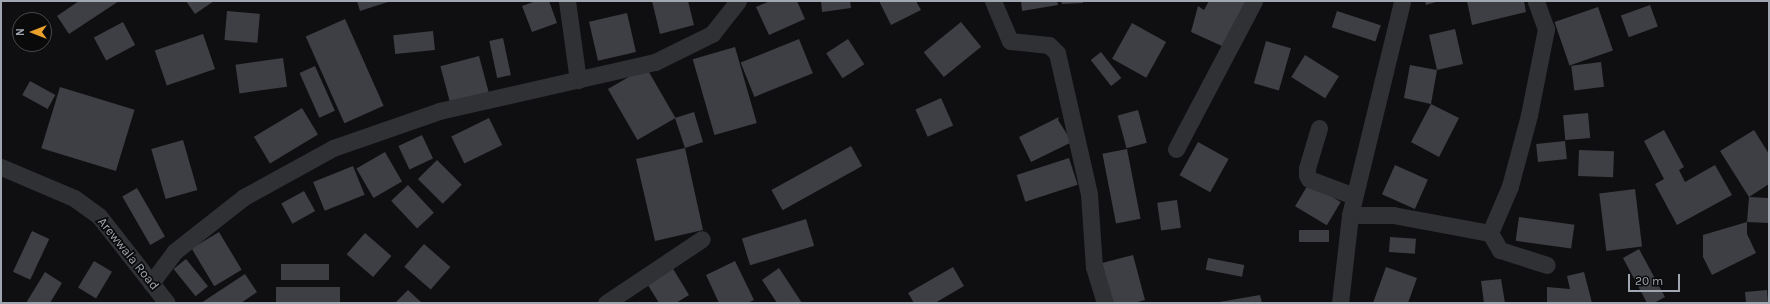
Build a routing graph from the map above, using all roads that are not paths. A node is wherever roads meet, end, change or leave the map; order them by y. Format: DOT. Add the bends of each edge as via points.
graph roads {
  1 [pos="567,1"];
  2 [pos="738,1"];
  3 [pos="993,1"];
  4 [pos="1254,1"];
  5 [pos="1402,1"];
  6 [pos="1536,1"];
  7 [pos="578,80"];
  8 [pos="1319,128"];
  9 [pos="1176,149"];
  10 [pos="1,167"];
  11 [pos="1354,196"];
  12 [pos="1350,214"];
  13 [pos="1490,233"];
  14 [pos="702,239"];
  15 [pos="1547,266"];
  16 [pos="151,283"];
  17 [pos="167,303"];
  18 [pos="606,303"];
  19 [pos="1105,303"];
  20 [pos="1340,303"];
  1 -- 7 [label="street"];
  2 -- 7 [label="street" via="712,34 705,38 655,62"];
  3 -- 19 [label="street" via="1010,41 1049,45 1057,53 1089,194 1094,267"];
  4 -- 9 [label="street"];
  5 -- 11 [label="street"];
  6 -- 13 [label="street" via="1546,29 1529,115 1510,186"];
  7 -- 16 [label="street" via="439,111 333,148 244,197 174,252"];
  8 -- 11 [label="street" via="1307,168 1309,179"];
  10 -- 16 [label="street, Arewwala Road" via="74,198 99,216"];
  11 -- 12 [label="street"];
  12 -- 13 [label="street" via="1393,215"];
  12 -- 20 [label="street"];
  13 -- 15 [label="street" via="1500,250"];
  14 -- 18 [label="street"];
  16 -- 17 [label="street, Arewwala Road"];
}
